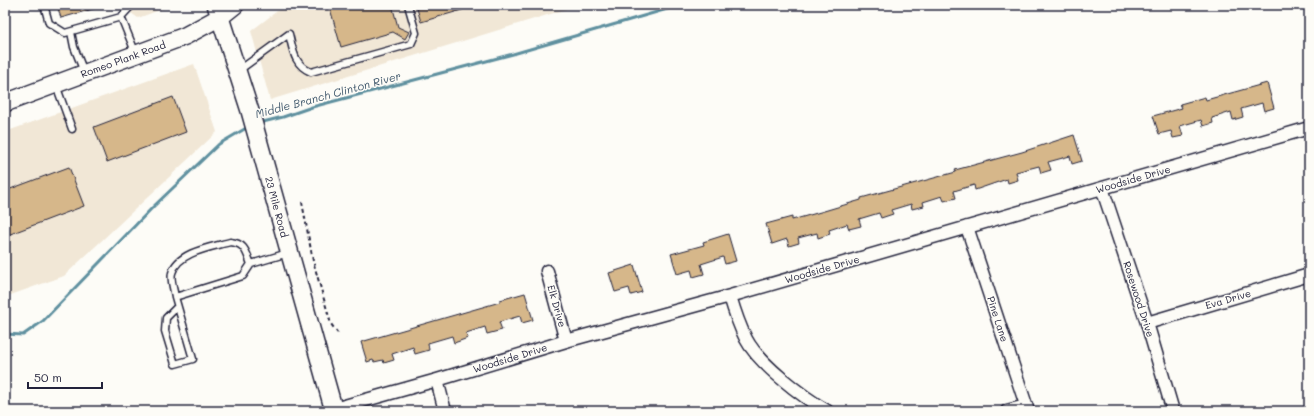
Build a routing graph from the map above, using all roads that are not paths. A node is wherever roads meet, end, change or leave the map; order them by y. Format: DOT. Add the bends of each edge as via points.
graph roads {
  1 [pos="44,5"];
  2 [pos="132,5"];
  3 [pos="235,5"];
  4 [pos="408,5"];
  5 [pos="218,11"];
  6 [pos="121,16"];
  7 [pos="71,32"];
  8 [pos="136,54"];
  9 [pos="238,72"];
  10 [pos="84,73"];
  11 [pos="56,84"];
  12 [pos="5,103"];
  13 [pos="72,128"];
  14 [pos="1309,128"];
  15 [pos="1102,188"];
  16 [pos="967,227"];
  17 [pos="289,252"];
  18 [pos="251,264"];
  19 [pos="547,271"];
  20 [pos="1309,275"];
  21 [pos="730,296"];
  22 [pos="175,297"];
  23 [pos="177,307"];
  24 [pos="1147,323"];
  25 [pos="566,341"];
  26 [pos="437,380"];
  27 [pos="1027,408"];
  28 [pos="334,410"];
  29 [pos="445,411"];
  30 [pos="827,411"];
  31 [pos="1008,411"];
  32 [pos="1173,411"];
  1 -- 7 [label="lane" via="49,23 65,33"];
  2 -- 6 [label="lane"];
  3 -- 5 [label="main road, Romeo Plank Road"];
  4 -- 9 [label="lane" via="416,33 411,44 310,72 298,63 289,34"];
  5 -- 8 [label="main road, Romeo Plank Road" via="185,36"];
  5 -- 9 [label="main road, 23 Mile Road"];
  6 -- 7 [label="lane"];
  6 -- 8 [label="lane"];
  7 -- 10 [label="lane"];
  8 -- 10 [label="main road, Romeo Plank Road"];
  9 -- 17 [label="main road, 23 Mile Road"];
  10 -- 11 [label="main road, Romeo Plank Road"];
  11 -- 12 [label="main road, Romeo Plank Road"];
  11 -- 13 [label="lane"];
  14 -- 15 [label="street, Woodside Drive"];
  15 -- 16 [label="street, Woodside Drive"];
  15 -- 24 [label="street, Rosewood Drive"];
  16 -- 21 [label="street, Woodside Drive"];
  16 -- 27 [label="street, Pine Lane"];
  17 -- 18 [label="lane"];
  17 -- 28 [label="main road, 23 Mile Road"];
  18 -- 22 [label="lane" via="243,276"];
  18 -- 22 [label="lane" via="242,244 237,242 186,255 179,260 171,274"];
  19 -- 25 [label="street, Elk Drive"];
  20 -- 24 [label="street, Eva Drive"];
  21 -- 25 [label="street, Woodside Drive"];
  21 -- 30 [label="street" via="740,327 754,352 804,396"];
  22 -- 23 [label="lane"];
  23 -- 23 [label="lane" via="193,360 175,364 165,331 166,318"];
  24 -- 32 [label="street, Rosewood Drive"];
  25 -- 26 [label="street, Woodside Drive"];
  26 -- 28 [label="street, Woodside Drive"];
  26 -- 29 [label="street"];
  27 -- 31 [label="street"];
}
